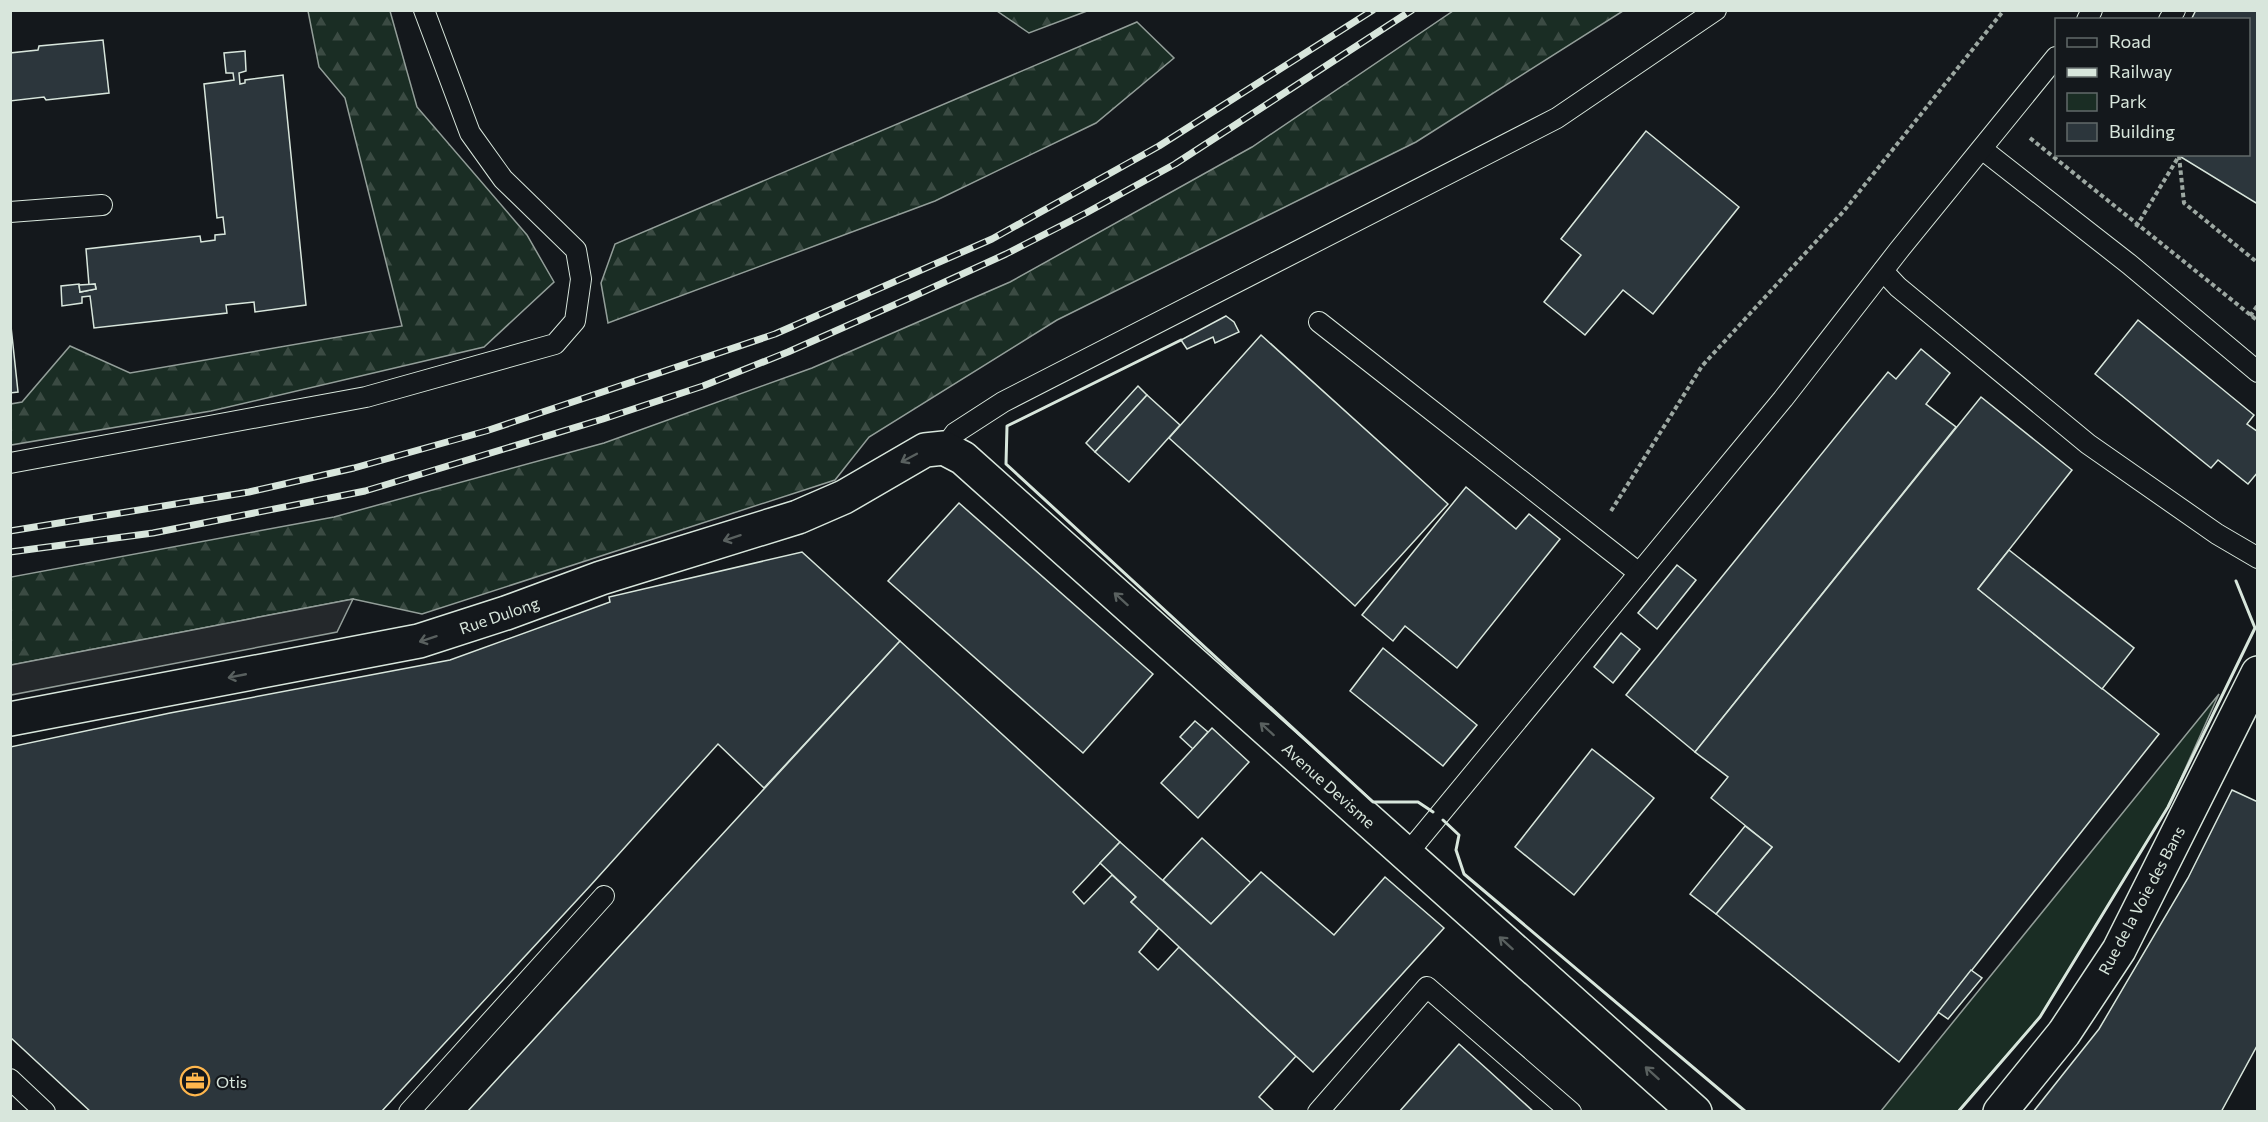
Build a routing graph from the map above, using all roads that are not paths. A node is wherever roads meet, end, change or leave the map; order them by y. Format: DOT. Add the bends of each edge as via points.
graph roads {
  1 [pos="424,10"];
  2 [pos="1716,10"];
  3 [pos="2055,58"];
  4 [pos="1982,149"];
  5 [pos="102,205"];
  6 [pos="10,212"];
  7 [pos="1883,271"];
  8 [pos="1319,322"];
  9 [pos="2258,372"];
  10 [pos="953,453"];
  11 [pos="10,463"];
  12 [pos="2258,558"];
  13 [pos="1640,573"];
  14 [pos="2258,673"];
  15 [pos="10,719"];
  16 [pos="1407,854"];
  17 [pos="604,896"];
  18 [pos="10,1079"];
  19 [pos="45,1112"];
  20 [pos="409,1112"];
  21 [pos="1318,1112"];
  22 [pos="1571,1112"];
  23 [pos="1695,1112"];
  24 [pos="2000,1112"];
  1 -- 11 [label="lane" via="470,133 503,179 576,250 581,279 575,321 555,344 366,397"];
  2 -- 10 [label="lane" via="1557,118 1003,402 955,433"];
  3 -- 4 [label="lane"];
  4 -- 7 [label="lane"];
  4 -- 9 [label="lane"];
  5 -- 6 [label="lane"];
  7 -- 12 [label="lane" via="2088,444"];
  7 -- 13 [label="lane"];
  8 -- 13 [label="lane"];
  10 -- 15 [label="street, Rue Dulong, one-way" via="925,450 844,497 798,517 601,578 419,642"];
  16 -- 10 [label="street, Avenue Devisme, one-way"];
  13 -- 16 [label="lane"];
  14 -- 24 [label="street, Rue de la Voie des Bans" via="2119,950 2064,1033"];
  23 -- 16 [label="street, Avenue Devisme, one-way"];
  17 -- 20 [label="lane"];
  18 -- 19 [label="lane"];
  21 -- 22 [label="lane" via="1427,987"];
}
